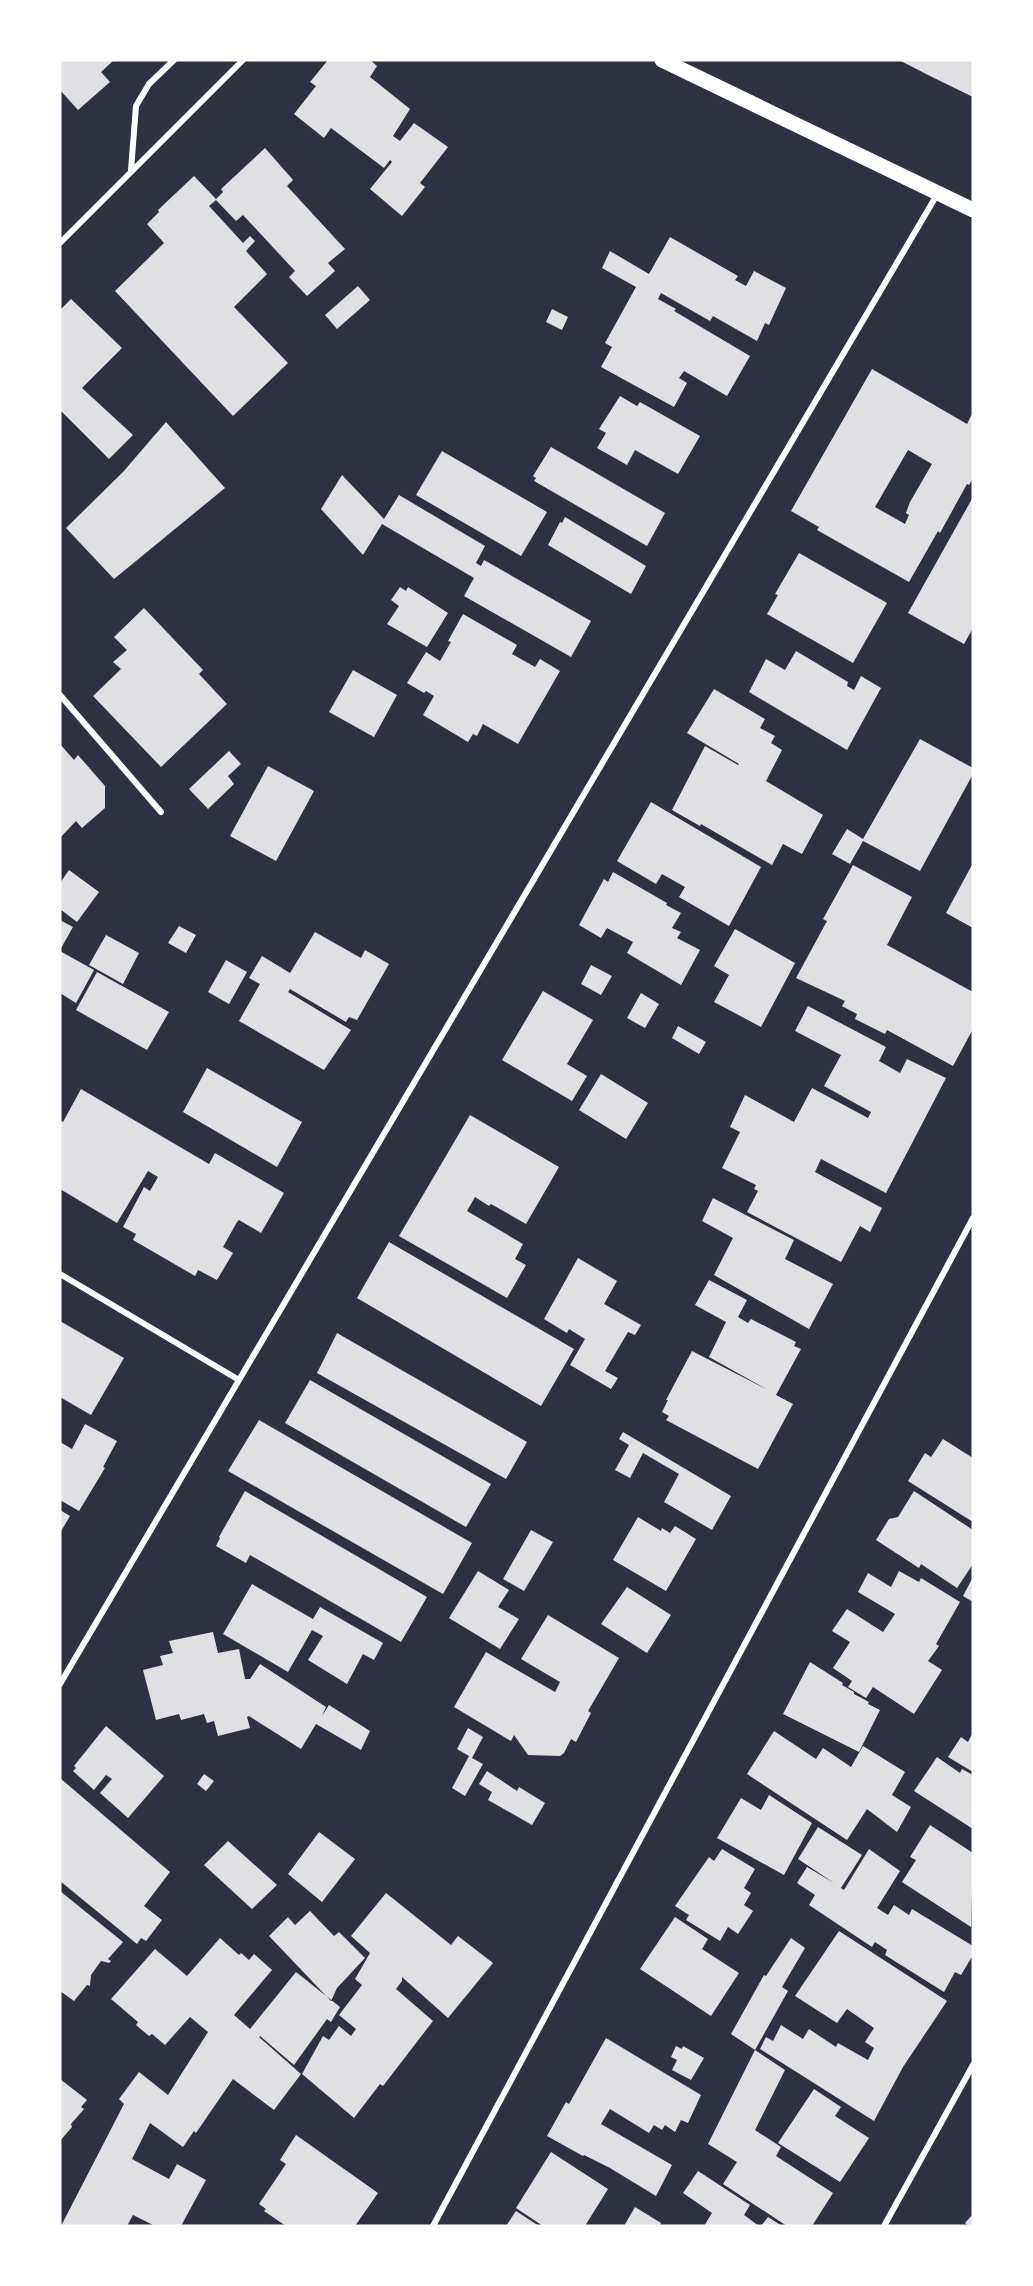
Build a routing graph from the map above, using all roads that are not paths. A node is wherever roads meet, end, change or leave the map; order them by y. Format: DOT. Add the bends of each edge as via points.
graph roads {
  1 [pos="174,60"];
  2 [pos="243,60"];
  3 [pos="662,60"];
  4 [pos="131,171"];
  5 [pos="939,193"];
  6 [pos="973,210"];
  7 [pos="60,243"];
  8 [pos="60,695"];
  9 [pos="161,812"];
  10 [pos="973,1218"];
  11 [pos="60,1274"];
  12 [pos="239,1380"];
  13 [pos="60,1684"];
  14 [pos="973,2065"];
  15 [pos="434,2226"];
  16 [pos="884,2226"];
  1 -- 4 [label="street" via="149,84 136,106"];
  2 -- 4 [label="street"];
  3 -- 5 [label="main road"];
  4 -- 7 [label="street"];
  5 -- 6 [label="main road"];
  5 -- 12 [label="street"];
  8 -- 9 [label="street"];
  10 -- 15 [label="street"];
  11 -- 12 [label="street"];
  12 -- 13 [label="street"];
  14 -- 16 [label="street"];
}
